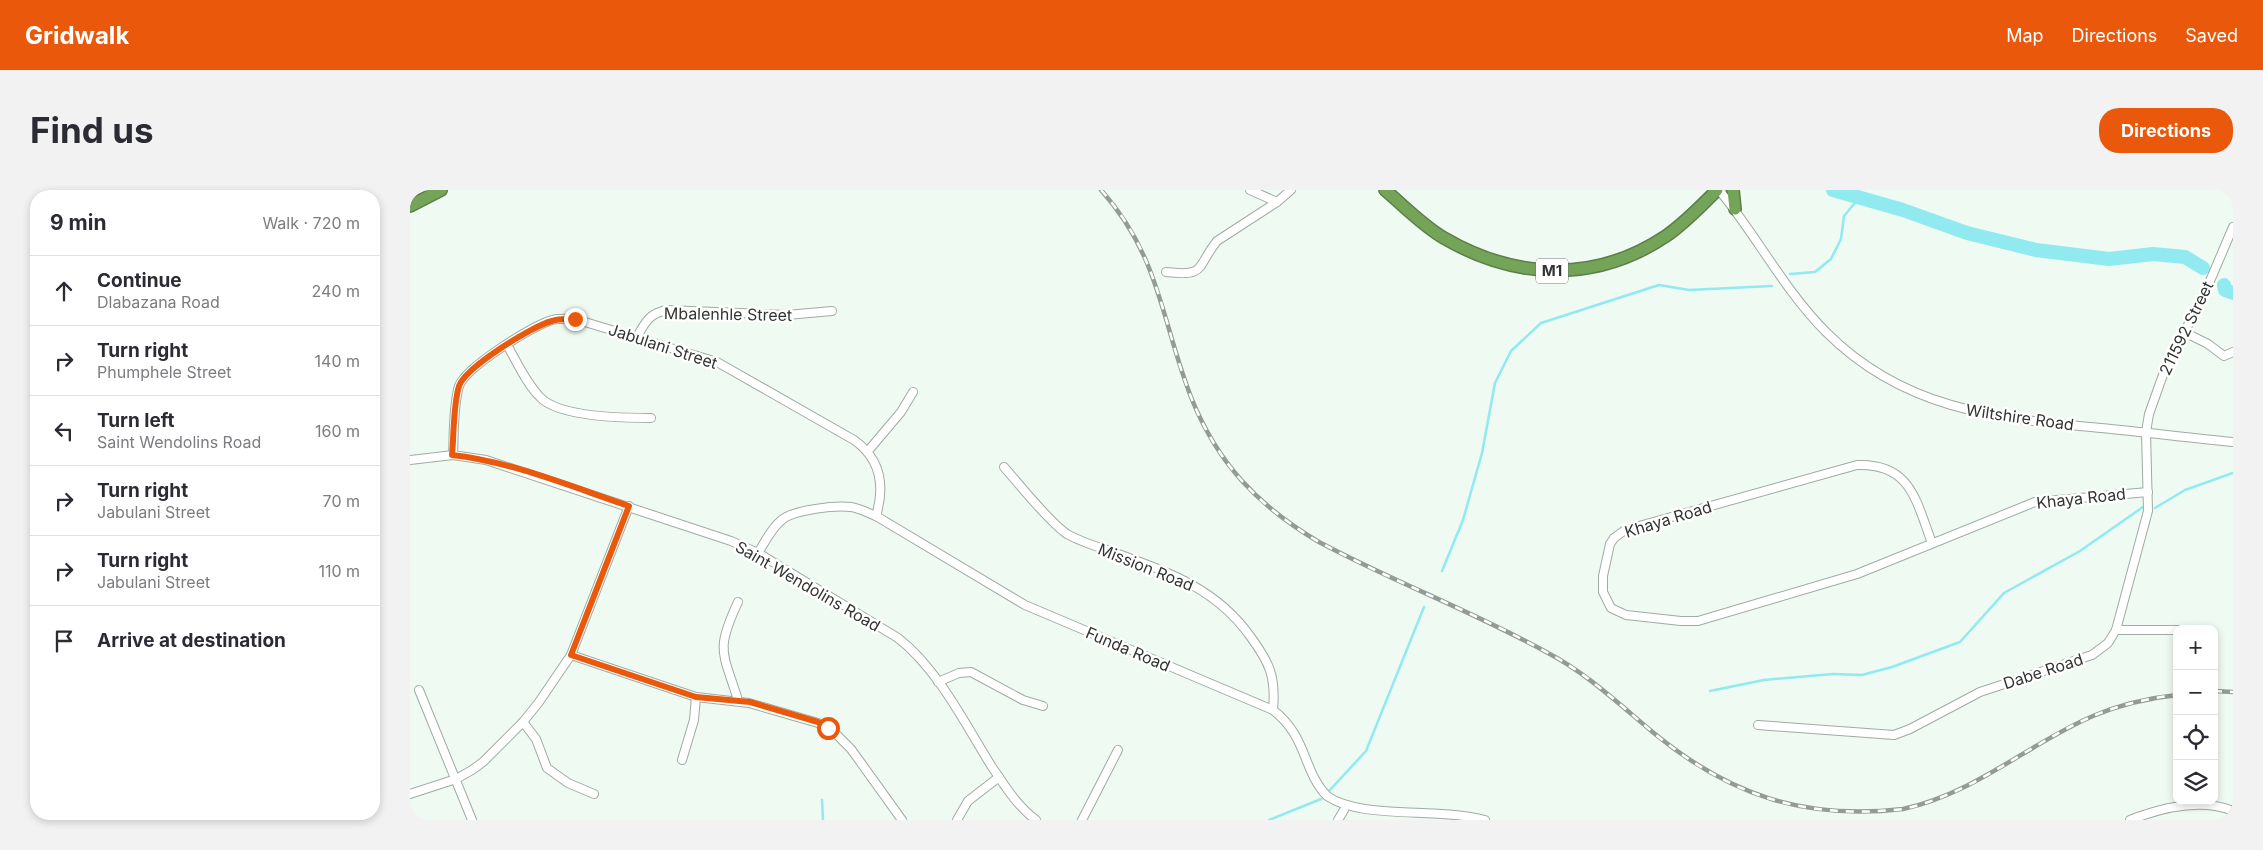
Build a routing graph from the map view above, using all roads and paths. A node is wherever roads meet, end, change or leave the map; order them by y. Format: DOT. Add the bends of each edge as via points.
graph roads {
  1 [pos="441,190"];
  2 [pos="1250,190"];
  3 [pos="1291,190"];
  4 [pos="1385,190"];
  5 [pos="1718,190"];
  6 [pos="1733,190"];
  7 [pos="1277,202"];
  8 [pos="410,206"];
  9 [pos="1735,209"];
  10 [pos="2233,227"];
  11 [pos="1166,272"];
  12 [pos="832,310"];
  13 [pos="2184,332"];
  14 [pos="638,337"];
  15 [pos="507,345"];
  16 [pos="2233,352"];
  17 [pos="913,392"];
  18 [pos="651,418"];
  19 [pos="2146,432"];
  20 [pos="2233,442"];
  21 [pos="868,451"];
  22 [pos="452,455"];
  23 [pos="410,460"];
  24 [pos="1004,467"];
  25 [pos="2148,492"];
  26 [pos="629,506"];
  27 [pos="876,516"];
  28 [pos="1932,543"];
  29 [pos="758,553"];
  30 [pos="738,602"];
  31 [pos="2116,630"];
  32 [pos="2173,630"];
  33 [pos="571,655"];
  34 [pos="938,682"];
  35 [pos="420,690"];
  36 [pos="696,697"];
  37 [pos="738,700"];
  38 [pos="1043,706"];
  39 [pos="1274,710"];
  40 [pos="523,722"];
  41 [pos="1758,725"];
  42 [pos="1118,750"];
  43 [pos="682,760"];
  44 [pos="999,777"];
  45 [pos="456,779"];
  46 [pos="410,794"];
  47 [pos="594,794"];
  48 [pos="1344,810"];
  49 [pos="2233,811"];
  50 [pos="472,820"];
  51 [pos="902,820"];
  52 [pos="957,820"];
  53 [pos="1036,820"];
  54 [pos="1082,820"];
  55 [pos="1338,820"];
  56 [pos="1484,820"];
  57 [pos="2130,820"];
  1 -- 8 [label="highway"];
  2 -- 7 [label="street"];
  3 -- 7 [label="street"];
  4 -- 5 [label="highway, M1" via="1442,237 1468,251 1499,262 1550,271 1612,264 1638,253 1668,235"];
  5 -- 9 [label="street, Wiltshire Road"];
  6 -- 9 [label="highway"];
  7 -- 11 [label="street" via="1217,241 1199,269 1187,274"];
  9 -- 19 [label="street, Wiltshire Road" via="1783,280 1825,331 1856,358 1889,380 1967,411 2054,424"];
  10 -- 13 [label="street, 211592 Street"];
  12 -- 14 [label="street, Mbalenhle Street" via="787,315 667,310 651,315"];
  13 -- 16 [label="street" via="2224,356"];
  13 -- 19 [label="street, 211592 Street" via="2154,398"];
  14 -- 15 [label="street, Jabulani Street" via="575,319 561,319 540,325"];
  14 -- 21 [label="street, Jabulani Street" via="717,362"];
  15 -- 18 [label="street" via="536,393 549,404 618,418"];
  15 -- 22 [label="street, Jabulani Street" via="463,378 459,387"];
  17 -- 21 [label="street"];
  19 -- 20 [label="street, Wiltshire Road"];
  19 -- 25 [label="street, Dabe Road"];
  21 -- 27 [label="street, Jabulani Street" via="880,477 881,500"];
  22 -- 23 [label="street, Saint Wendolins Road"];
  22 -- 26 [label="street, Saint Wendolins Road" via="523,470"];
  24 -- 39 [label="street, Mission Road" via="1064,532 1174,575 1229,610 1268,661 1275,690"];
  25 -- 28 [label="street, Khaya Road" via="2035,502"];
  25 -- 31 [label="street, Dabe Road" via="2146,524"];
  26 -- 29 [label="street, Saint Wendolins Road"];
  26 -- 33 [label="street"];
  27 -- 29 [label="street, Funda Road" via="852,507 795,514 784,518 774,528"];
  27 -- 39 [label="street, Funda Road" via="1025,605"];
  28 -- 28 [label="street, Khaya Road" via="1857,574 1698,621 1620,613 1612,608 1603,592 1610,544 1625,530 1857,465 1884,467 1902,479 1917,504"];
  29 -- 34 [label="street, Saint Wendolins Road" via="898,638 918,656"];
  30 -- 37 [label="street" via="728,623 722,649"];
  31 -- 32 [label="street"];
  31 -- 41 [label="street, Dabe Road" via="2108,643 2092,656 1980,692 1894,735"];
  33 -- 36 [label="street"];
  33 -- 40 [label="street"];
  34 -- 38 [label="street" via="971,672 1023,700"];
  34 -- 44 [label="street, Saint Wendolins Road"];
  35 -- 45 [label="street"];
  36 -- 37 [label="street"];
  36 -- 43 [label="street" via="695,715"];
  37 -- 51 [label="street" via="818,722 833,731 851,749"];
  39 -- 48 [label="street, Funda Road" via="1297,736 1320,788"];
  40 -- 45 [label="street" via="483,762"];
  40 -- 47 [label="street" via="536,739 547,768 568,783"];
  42 -- 54 [label="street"];
  44 -- 52 [label="street" via="968,801"];
  44 -- 53 [label="street, Saint Wendolins Road" via="1014,799"];
  45 -- 46 [label="street"];
  45 -- 50 [label="street"];
  48 -- 55 [label="street"];
  48 -- 56 [label="street, Funda Road" via="1371,817 1432,815"];
  49 -- 57 [label="street" via="2202,804"];
}
